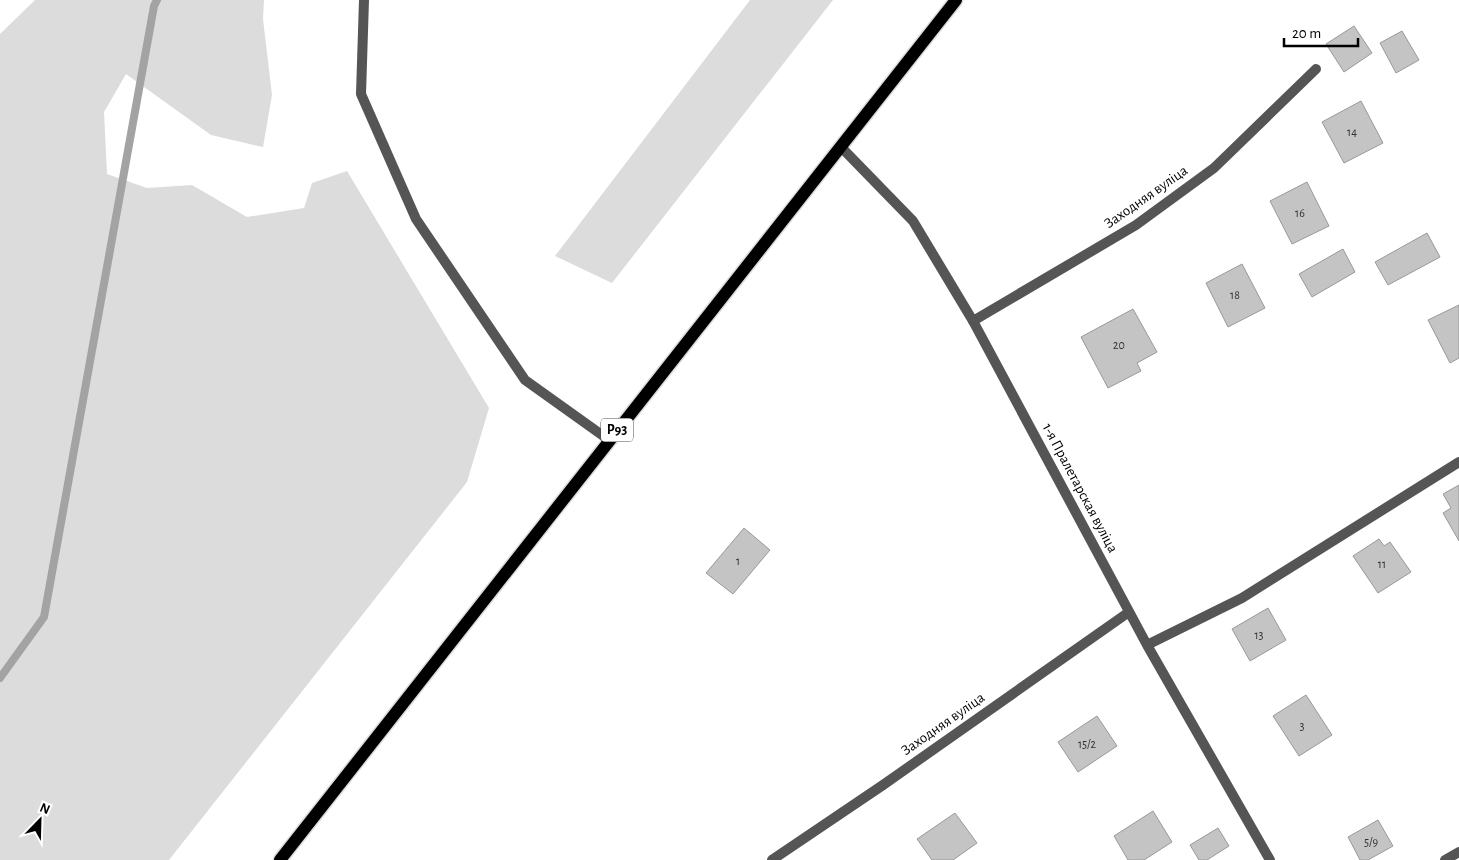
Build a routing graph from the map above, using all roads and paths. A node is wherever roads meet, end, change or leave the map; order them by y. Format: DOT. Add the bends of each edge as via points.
graph roads {
  1 [pos="364,0"];
  2 [pos="956,0"];
  3 [pos="1316,69"];
  4 [pos="840,147"];
  5 [pos="973,321"];
  6 [pos="609,440"];
  7 [pos="1459,462"];
  8 [pos="1130,612"];
  9 [pos="1147,645"];
  10 [pos="1459,852"];
  11 [pos="280,860"];
  12 [pos="772,860"];
  13 [pos="1270,860"];
  14 [pos="1445,860"];
  1 -- 6 [label="street" via="361,94 416,219 525,380"];
  2 -- 4 [label="main road, Р93"];
  3 -- 5 [label="street, Заходняя вуліца" via="1214,168 1136,224"];
  4 -- 5 [label="street, 1-я Пралетарская вуліца" via="913,220"];
  4 -- 6 [label="main road, Р93"];
  5 -- 8 [label="street, 1-я Пралетарская вуліца"];
  6 -- 11 [label="main road, Р93"];
  7 -- 9 [label="street" via="1242,598"];
  8 -- 9 [label="street, 1-я Пралетарская вуліца"];
  8 -- 12 [label="street, Заходняя вуліца"];
  9 -- 13 [label="street, 1-я Пралетарская вуліца"];
  10 -- 14 [label="street"];
}
